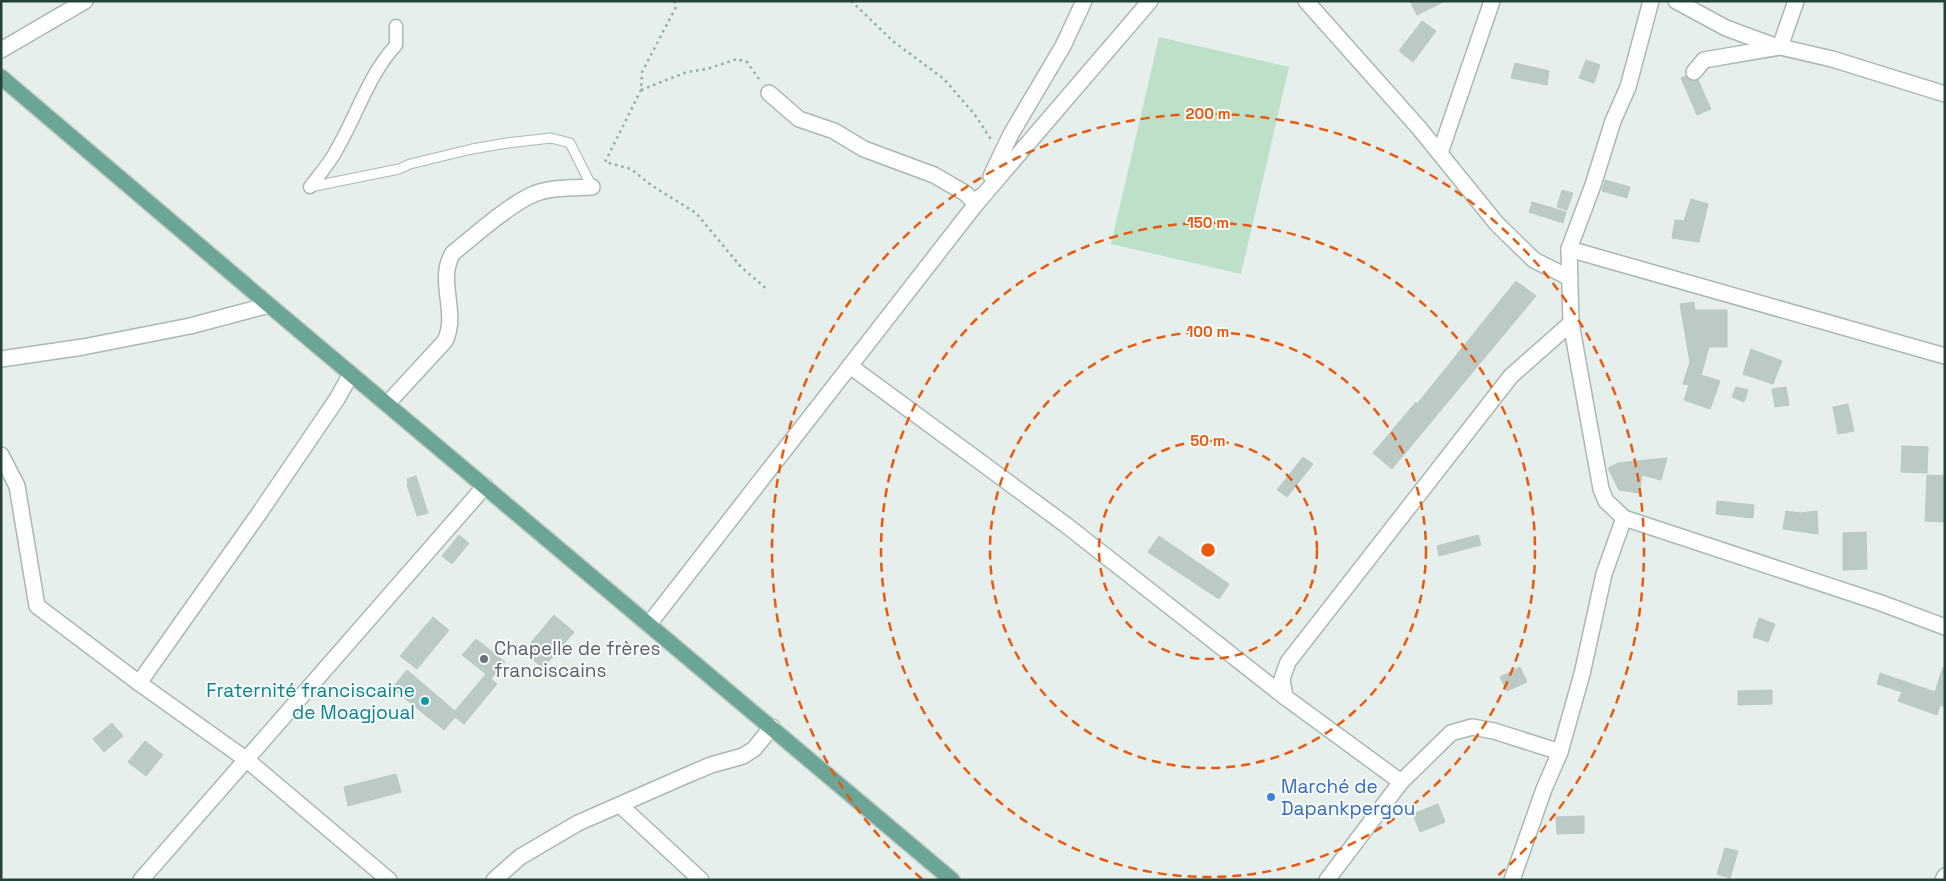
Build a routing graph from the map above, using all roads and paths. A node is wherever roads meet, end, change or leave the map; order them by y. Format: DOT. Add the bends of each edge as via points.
graph roads {
  1 [pos="85,1"];
  2 [pos="674,1"];
  3 [pos="851,1"];
  4 [pos="1084,1"];
  5 [pos="1150,1"];
  6 [pos="1306,1"];
  7 [pos="1492,1"];
  8 [pos="1651,1"];
  9 [pos="1676,1"];
  10 [pos="1796,1"];
  11 [pos="396,26"];
  12 [pos="1780,47"];
  13 [pos="1,50"];
  14 [pos="1694,72"];
  15 [pos="4,85"];
  16 [pos="641,90"];
  17 [pos="769,93"];
  18 [pos="1945,94"];
  19 [pos="1440,153"];
  20 [pos="1002,157"];
  21 [pos="310,187"];
  22 [pos="592,187"];
  23 [pos="976,204"];
  24 [pos="1569,249"];
  25 [pos="1570,278"];
  26 [pos="768,290"];
  27 [pos="269,306"];
  28 [pos="1571,323"];
  29 [pos="1945,356"];
  30 [pos="1,359"];
  31 [pos="850,366"];
  32 [pos="351,374"];
  33 [pos="387,404"];
  34 [pos="1,455"];
  35 [pos="485,486"];
  36 [pos="1624,518"];
  37 [pos="649,624"];
  38 [pos="1945,626"];
  39 [pos="139,683"];
  40 [pos="1285,698"];
  41 [pos="772,727"];
  42 [pos="1560,752"];
  43 [pos="247,760"];
  44 [pos="1401,782"];
  45 [pos="620,805"];
  46 [pos="1945,876"];
  47 [pos="141,880"];
  48 [pos="389,880"];
  49 [pos="494,880"];
  50 [pos="701,880"];
  51 [pos="952,880"];
  52 [pos="1327,880"];
  53 [pos="1512,880"];
  54 [pos="1943,880"];
  1 -- 13 [label="street"];
  2 -- 16 [label="path" via="676,6 642,72"];
  3 -- 20 [label="path" via="894,42 944,79 980,122"];
  4 -- 20 [label="street"];
  5 -- 23 [label="street"];
  6 -- 19 [label="street"];
  7 -- 19 [label="street"];
  8 -- 24 [label="street" via="1628,87 1612,121"];
  9 -- 12 [label="street" via="1726,28"];
  10 -- 12 [label="street"];
  11 -- 21 [label="street" via="396,45 366,90 337,150"];
  12 -- 14 [label="street" via="1704,60"];
  12 -- 18 [label="street" via="1832,59"];
  15 -- 27 [label="main road"];
  16 -- 17 [label="path" via="687,72 738,60 747,62"];
  16 -- 26 [label="path" via="605,162 630,169 696,213 741,267"];
  17 -- 23 [label="street" via="799,118 834,131 864,149 934,175"];
  19 -- 25 [label="street" via="1497,224 1534,260"];
  20 -- 23 [label="street"];
  21 -- 22 [label="lane" via="399,169 472,149 551,138 570,143"];
  22 -- 33 [label="street" via="533,194 453,253 446,270 449,332 445,341"];
  23 -- 31 [label="street"];
  24 -- 25 [label="street"];
  24 -- 29 [label="street"];
  25 -- 28 [label="street"];
  27 -- 30 [label="street" via="190,326"];
  27 -- 32 [label="main road"];
  28 -- 36 [label="street" via="1601,488 1606,501"];
  28 -- 40 [label="street" via="1511,376 1288,662 1282,679"];
  31 -- 37 [label="street"];
  31 -- 40 [label="street" via="1066,525"];
  32 -- 33 [label="main road"];
  32 -- 39 [label="street" via="275,490"];
  33 -- 35 [label="main road"];
  34 -- 39 [label="street" via="17,486 37,606"];
  35 -- 37 [label="main road"];
  35 -- 43 [label="street"];
  36 -- 38 [label="street"];
  36 -- 42 [label="street" via="1604,574 1582,674"];
  37 -- 41 [label="main road"];
  39 -- 43 [label="street"];
  40 -- 44 [label="street"];
  41 -- 45 [label="street" via="754,749 743,756 712,765"];
  41 -- 51 [label="main road"];
  42 -- 44 [label="street" via="1472,727 1450,733"];
  42 -- 53 [label="street"];
  43 -- 47 [label="street"];
  43 -- 48 [label="street"];
  44 -- 52 [label="street"];
  45 -- 49 [label="street" via="578,823 520,857"];
  45 -- 50 [label="street"];
  46 -- 54 [label="street"];
}
